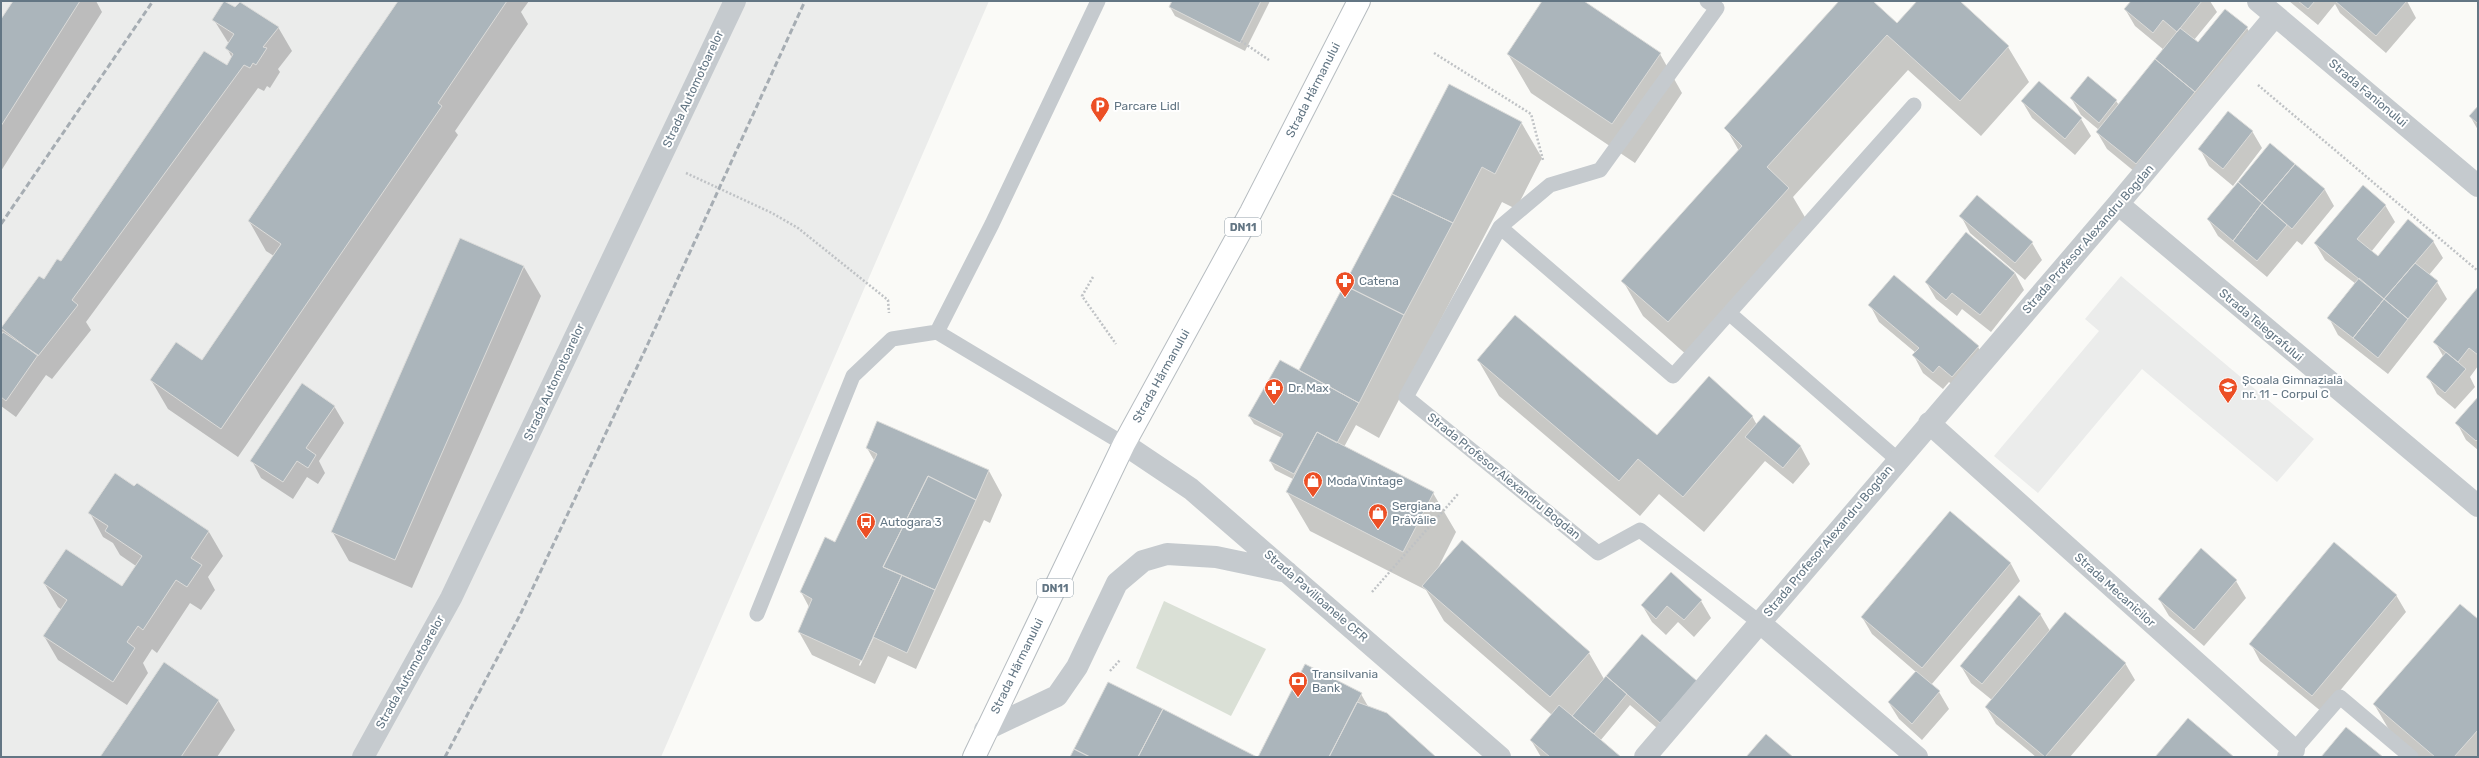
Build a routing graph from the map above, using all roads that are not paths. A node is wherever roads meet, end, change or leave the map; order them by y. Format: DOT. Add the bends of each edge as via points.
graph roads {
  1 [pos="735,1"];
  2 [pos="1098,1"];
  3 [pos="1359,1"];
  4 [pos="1707,1"];
  5 [pos="2258,1"];
  6 [pos="2275,16"];
  7 [pos="1914,105"];
  8 [pos="2478,186"];
  9 [pos="2118,204"];
  10 [pos="1500,227"];
  11 [pos="1729,313"];
  12 [pos="937,332"];
  13 [pos="1929,423"];
  14 [pos="1124,444"];
  15 [pos="1898,460"];
  16 [pos="2478,506"];
  17 [pos="1288,572"];
  18 [pos="757,614"];
  19 [pos="1759,622"];
  20 [pos="985,730"];
  21 [pos="2291,753"];
  22 [pos="363,757"];
  23 [pos="974,757"];
  24 [pos="1500,757"];
  25 [pos="1645,757"];
  26 [pos="1917,757"];
  27 [pos="2411,757"];
  1 -- 22 [label="street, Strada Automotoarelor" via="451,598"];
  2 -- 12 [label="lane" via="992,224"];
  3 -- 14 [label="main road, Strada Hărmanului / DN11" via="1251,212"];
  4 -- 10 [label="lane, Strada Profesor Alexandru Bogdan" via="1717,8 1600,170 1550,185"];
  5 -- 6 [label="street, Strada Fanionului"];
  6 -- 8 [label="street, Strada Fanionului"];
  6 -- 9 [label="street, Strada Profesor Alexandru Bogdan"];
  7 -- 11 [label="lane"];
  9 -- 13 [label="street, Strada Profesor Alexandru Bogdan"];
  9 -- 16 [label="street, Strada Telegrafului"];
  10 -- 11 [label="lane" via="1673,376"];
  10 -- 19 [label="lane, Strada Profesor Alexandru Bogdan" via="1406,396 1598,553 1640,530"];
  11 -- 15 [label="lane, Strada Profesor Alexandru Bogdan"];
  12 -- 14 [label="lane"];
  12 -- 18 [label="lane" via="892,339 853,376"];
  13 -- 15 [label="street, Strada Profesor Alexandru Bogdan"];
  13 -- 21 [label="street, Strada Mecanicilor"];
  14 -- 17 [label="street, Strada Pavilioanele CFR" via="1191,489"];
  14 -- 20 [label="main road, Strada Hărmanului / DN11"];
  15 -- 19 [label="street, Strada Profesor Alexandru Bogdan"];
  17 -- 20 [label="street" via="1216,557 1167,554 1143,561 1117,583 1078,667 1057,696"];
  17 -- 24 [label="street, Strada Pavilioanele CFR"];
  19 -- 25 [label="street, Strada Profesor Alexandru Bogdan"];
  19 -- 26 [label="street"];
  20 -- 23 [label="main road, Strada Hărmanului / DN11"];
  21 -- 27 [label="lane" via="2340,697"];
}
